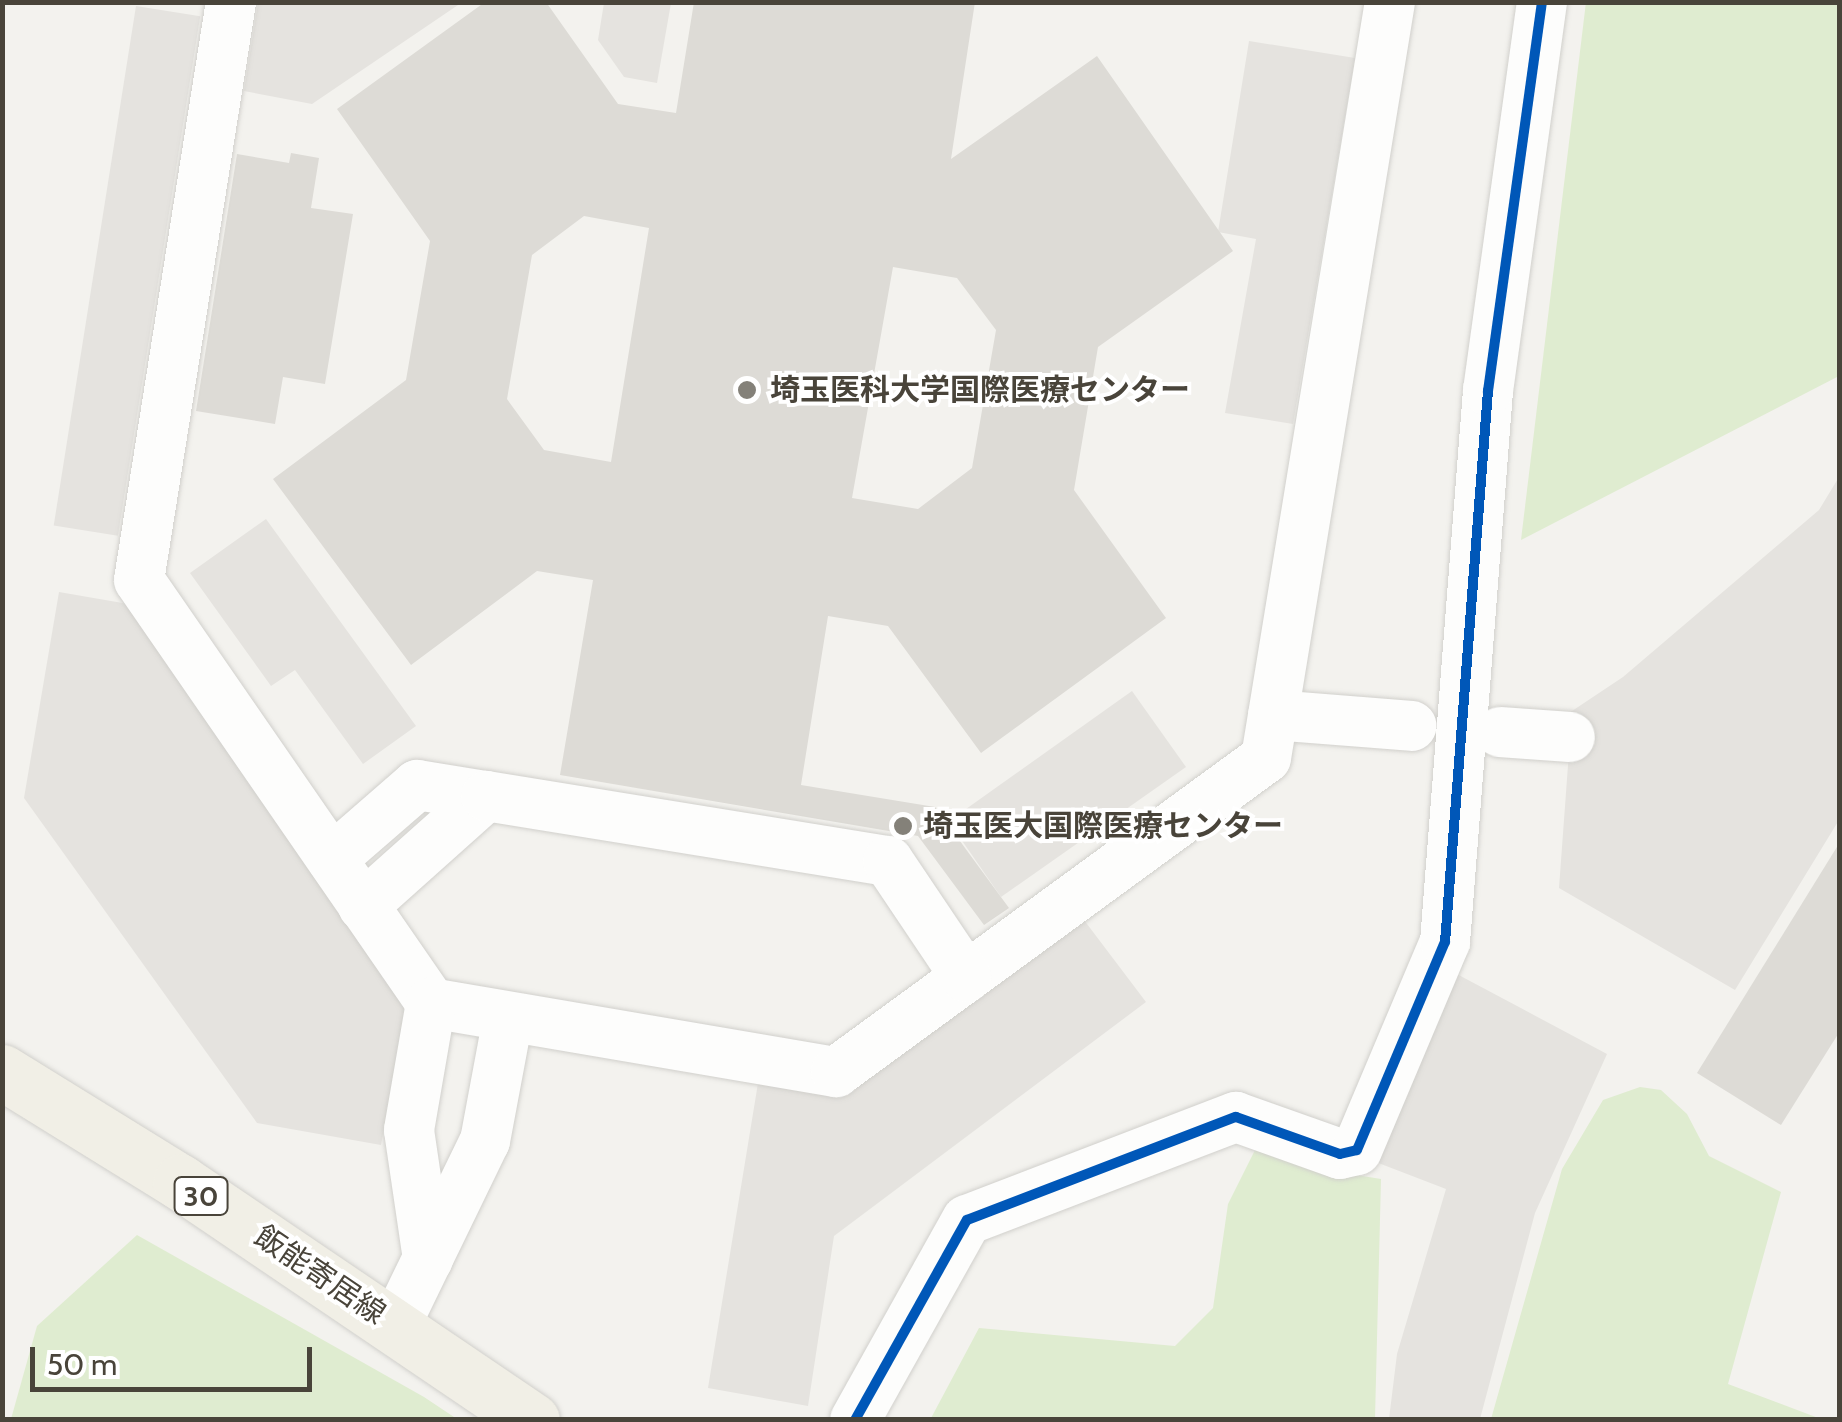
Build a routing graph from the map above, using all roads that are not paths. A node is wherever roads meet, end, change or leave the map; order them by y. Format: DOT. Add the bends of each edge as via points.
graph roads {
  1 [pos="231,2"];
  2 [pos="1390,2"];
  3 [pos="1542,2"];
  4 [pos="1273,714"];
  5 [pos="1412,726"];
  6 [pos="1500,732"];
  7 [pos="1570,738"];
  8 [pos="486,796"];
  9 [pos="332,859"];
  10 [pos="363,906"];
  11 [pos="966,976"];
  12 [pos="431,1003"];
  13 [pos="508,1018"];
  14 [pos="2,1072"];
  15 [pos="428,1259"];
  16 [pos="395,1326"];
  17 [pos="532,1420"];
  18 [pos="856,1420"];
  1 -- 9 [label="street" via="140,580"];
  2 -- 4 [label="street"];
  3 -- 18 [label="street" via="1488,391 1445,942 1356,1150 1340,1154 1236,1117 967,1220"];
  4 -- 5 [label="street"];
  4 -- 11 [label="street" via="1266,758"];
  6 -- 7 [label="street"];
  8 -- 9 [label="street" via="418,785"];
  8 -- 10 [label="street"];
  8 -- 11 [label="street" via="888,861"];
  9 -- 10 [label="street"];
  10 -- 12 [label="street"];
  11 -- 13 [label="street" via="836,1072"];
  12 -- 13 [label="street"];
  12 -- 15 [label="street" via="409,1130"];
  13 -- 15 [label="street" via="486,1141"];
  14 -- 16 [label="main road, 飯能寄居線 / 30"];
  15 -- 16 [label="street"];
  16 -- 17 [label="main road, 飯能寄居線 / 30"];
}
